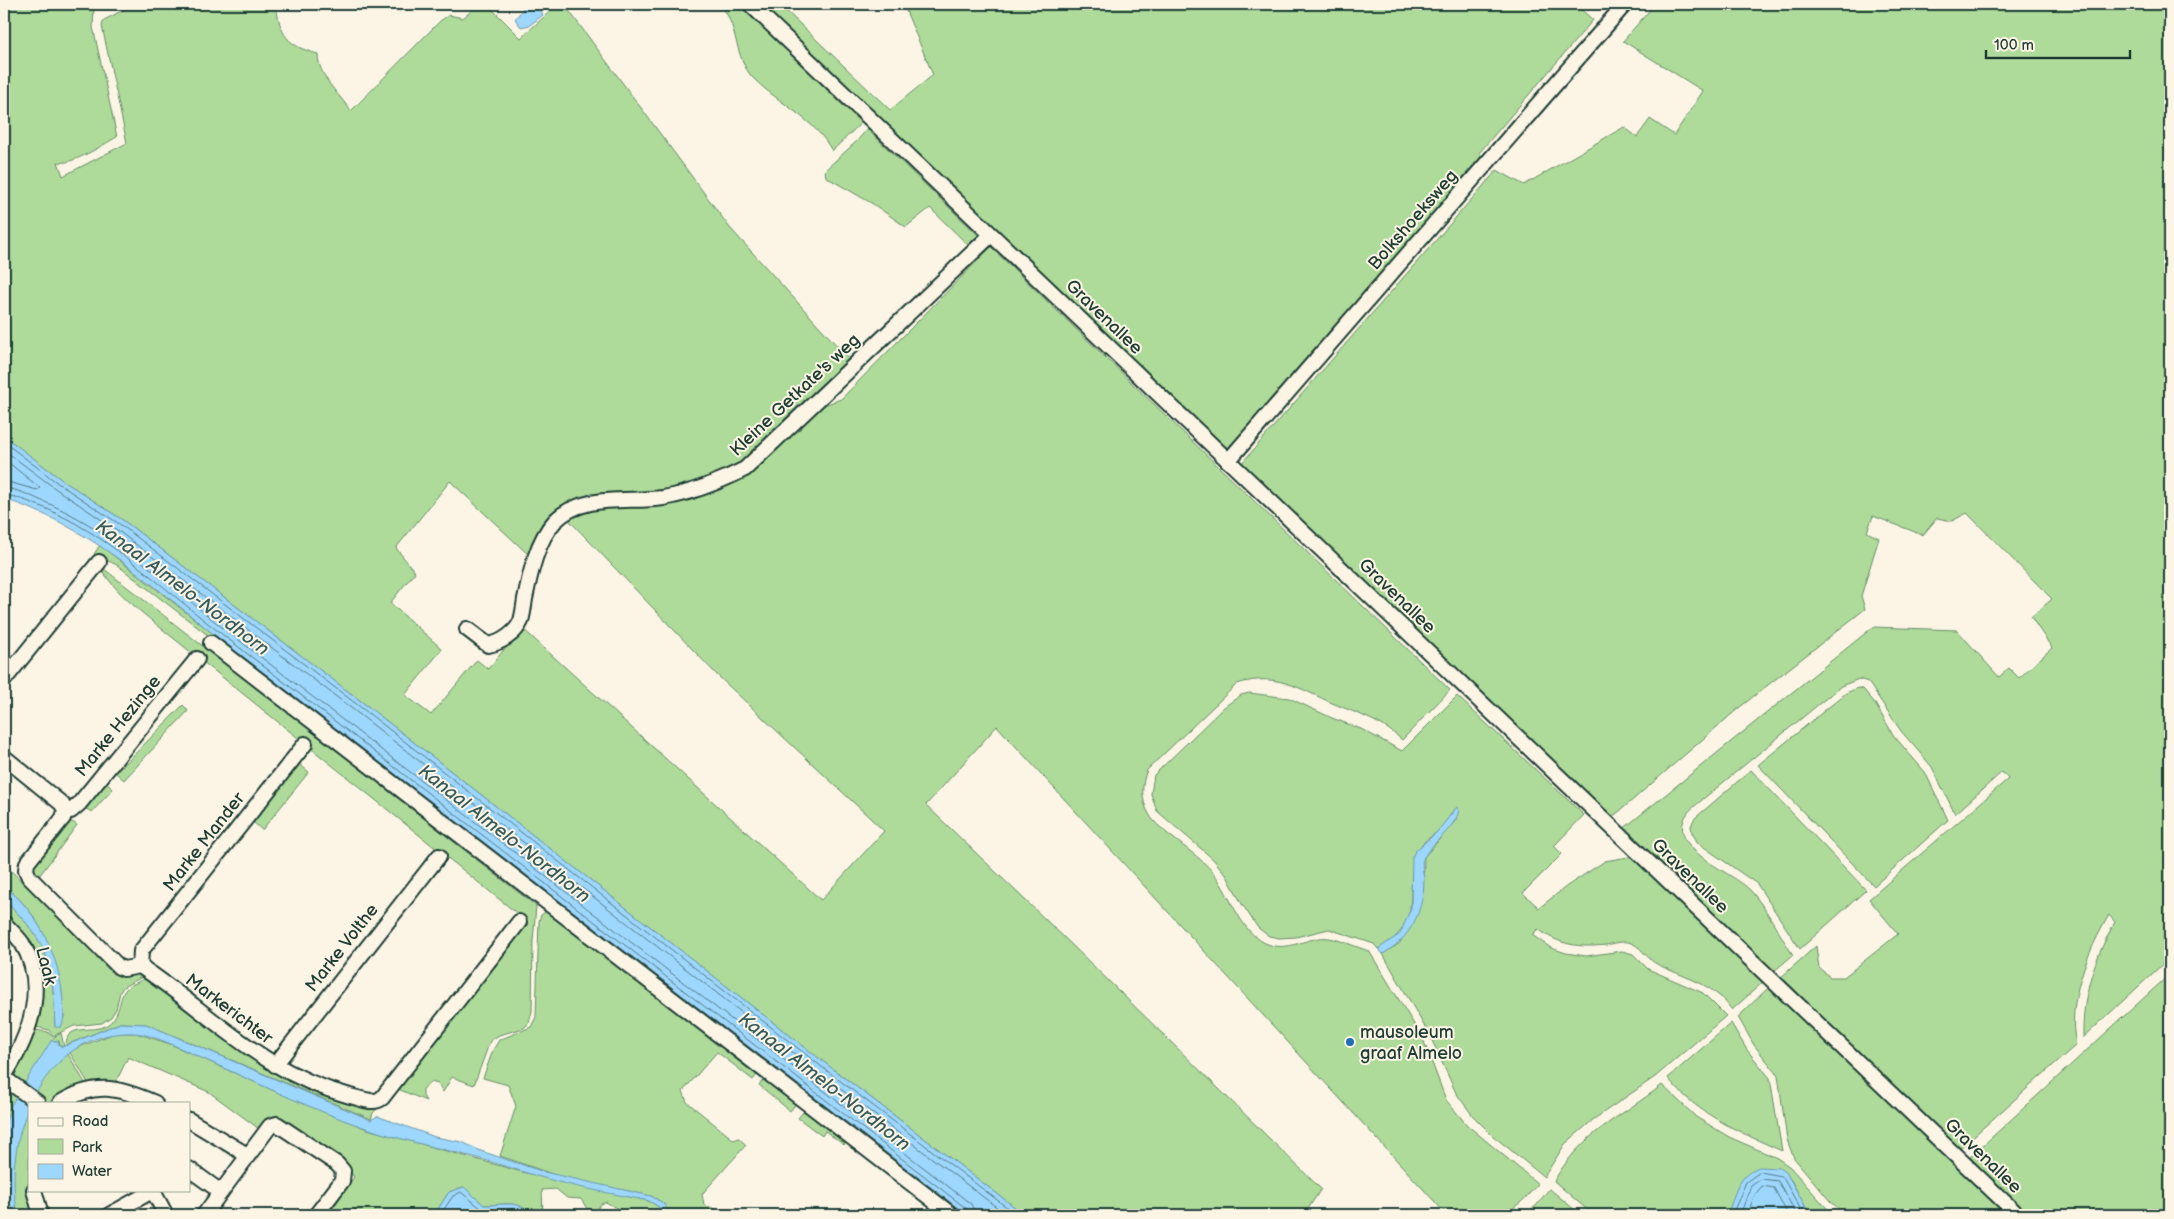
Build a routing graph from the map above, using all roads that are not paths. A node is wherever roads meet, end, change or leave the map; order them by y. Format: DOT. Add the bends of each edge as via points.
graph roads {
  1 [pos="750,4"];
  2 [pos="1625,4"];
  3 [pos="991,235"];
  4 [pos="1228,461"];
  5 [pos="98,562"];
  6 [pos="467,629"];
  7 [pos="210,643"];
  8 [pos="197,660"];
  9 [pos="4,680"];
  10 [pos="305,744"];
  11 [pos="4,757"];
  12 [pos="65,812"];
  13 [pos="439,856"];
  14 [pos="519,922"];
  15 [pos="4,923"];
  16 [pos="140,966"];
  17 [pos="275,1065"];
  18 [pos="4,1077"];
  19 [pos="30,1097"];
  20 [pos="62,1102"];
  21 [pos="153,1102"];
  22 [pos="190,1121"];
  23 [pos="247,1156"];
  24 [pos="190,1170"];
  25 [pos="35,1192"];
  26 [pos="152,1192"];
  27 [pos="154,1192"];
  28 [pos="221,1192"];
  29 [pos="41,1215"];
  30 [pos="109,1215"];
  31 [pos="166,1215"];
  32 [pos="204,1215"];
  33 [pos="316,1215"];
  34 [pos="952,1215"];
  35 [pos="2018,1215"];
  1 -- 3 [label="street, Gravenallee"];
  2 -- 4 [label="street, Bolkshoeksweg"];
  3 -- 4 [label="street, Gravenallee"];
  3 -- 6 [label="street, Kleine Getkate's weg" via="745,469 724,480 663,498 594,501 569,511 555,521 545,536 521,622 502,641 488,645"];
  4 -- 35 [label="street, Gravenallee"];
  5 -- 9 [label="street"];
  7 -- 34 [label="street"];
  8 -- 12 [label="street, Marke Hezinge" via="79,804"];
  10 -- 16 [label="street, Marke Mander" via="141,951"];
  11 -- 12 [label="street" via="62,804"];
  12 -- 16 [label="street" via="27,864 29,877 119,967 124,970"];
  13 -- 17 [label="street, Marke Volthe"];
  14 -- 17 [label="street, Markerichter" via="378,1101 337,1092"];
  15 -- 18 [label="street, Laak" via="22,943 35,983 34,1010 28,1032"];
  16 -- 17 [label="street, Markerichter" via="223,1030"];
  18 -- 19 [label="street"];
  20 -- 21 [label="street" via="89,1089 109,1088 130,1092"];
  22 -- 23 [label="street"];
  23 -- 28 [label="street"];
  23 -- 33 [label="street" via="270,1126 277,1124 337,1164 343,1171 342,1181"];
  24 -- 28 [label="street"];
  25 -- 29 [label="street"];
  26 -- 30 [label="street"];
  27 -- 31 [label="street"];
  28 -- 32 [label="street"];
}
